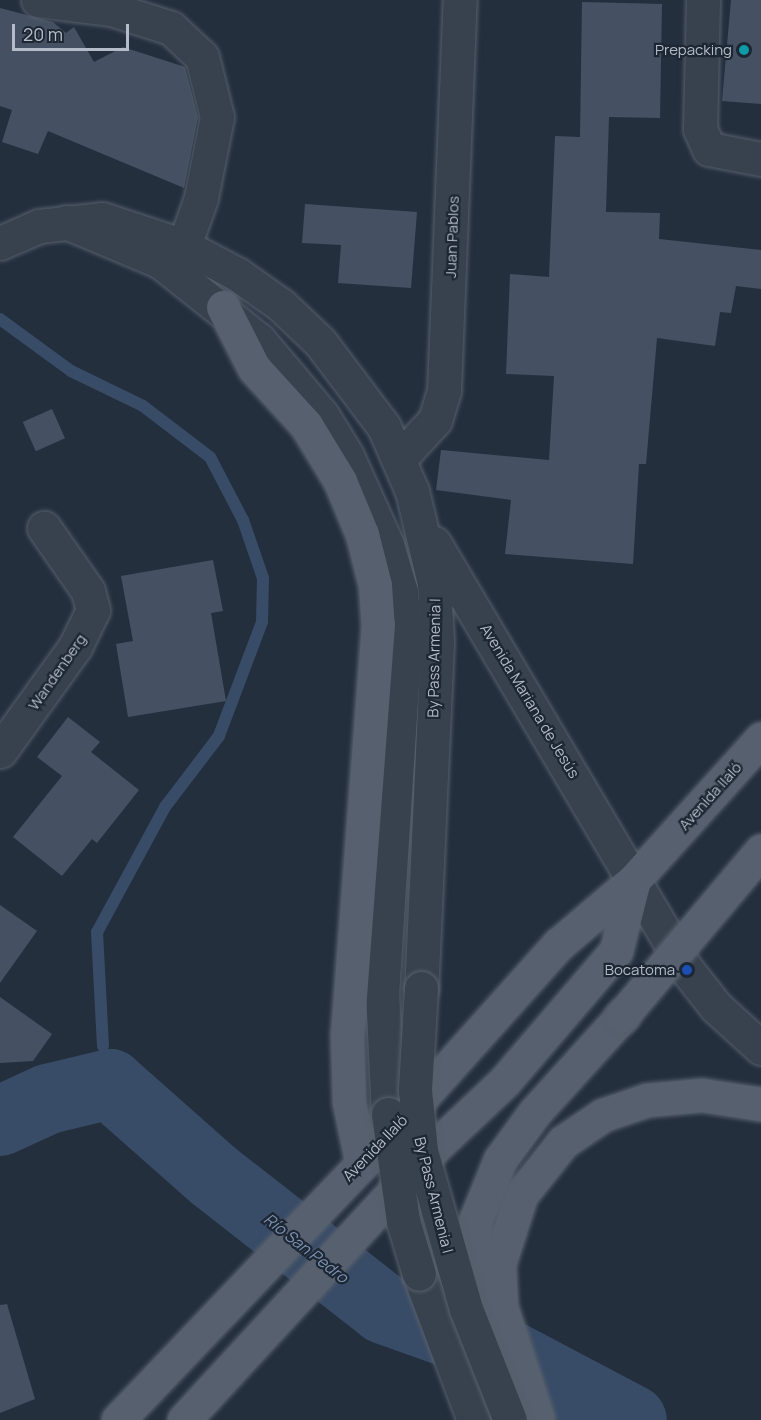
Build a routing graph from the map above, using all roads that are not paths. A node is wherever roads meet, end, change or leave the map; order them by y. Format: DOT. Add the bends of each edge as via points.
graph roads {
  1 [pos="38,0"];
  2 [pos="460,0"];
  3 [pos="703,0"];
  4 [pos="111,5"];
  5 [pos="761,159"];
  6 [pos="66,222"];
  7 [pos="4,240"];
  8 [pos="184,246"];
  9 [pos="223,307"];
  10 [pos="399,459"];
  11 [pos="423,524"];
  12 [pos="44,528"];
  13 [pos="761,739"];
  14 [pos="1,749"];
  15 [pos="761,851"];
  16 [pos="634,880"];
  17 [pos="761,1048"];
  18 [pos="761,1104"];
  19 [pos="362,1164"];
  20 [pos="466,1309"];
  21 [pos="118,1420"];
  22 [pos="184,1420"];
  23 [pos="474,1420"];
  24 [pos="510,1420"];
  25 [pos="538,1420"];
  1 -- 4 [label="street"];
  2 -- 10 [label="street, Juan Pablos" via="444,390 435,420"];
  3 -- 5 [label="street" via="700,129 709,149"];
  4 -- 8 [label="street" via="171,28 202,57 215,93 213,144"];
  6 -- 7 [label="street"];
  6 -- 8 [label="street, By Pass Armenia I" via="102,219"];
  6 -- 9 [label="street, By Pass Armenia I" via="160,262"];
  8 -- 10 [label="street, By Pass Armenia I" via="237,274 320,342 354,382"];
  9 -- 19 [label="main road" via="254,368 306,425 340,481 362,534 375,585 378,624 347,1035 349,1102"];
  9 -- 23 [label="street, By Pass Armenia I, bridge" via="292,377 348,456 387,545 401,592 405,638 382,991 388,1114 403,1221"];
  10 -- 11 [label="street, By Pass Armenia I"];
  11 -- 16 [label="street, Avenida Mariana de Jesús"];
  11 -- 20 [label="street, By Pass Armenia I, bridge" via="434,583 437,642 415,1090 421,1151"];
  12 -- 14 [label="street, Wandenberg" via="88,591 93,610 75,648"];
  13 -- 16 [label="main road, Avenida Ilaló"];
  15 -- 20 [label="main road, bridge" via="516,1136 485,1192 476,1220"];
  16 -- 17 [label="street, Avenida Mariana de Jesús" via="687,970 716,1007"];
  16 -- 19 [label="main road, Avenida Ilaló" via="559,944"];
  16 -- 22 [label="main road, Avenida Ilaló" via="616,951 504,1082 436,1146"];
  18 -- 25 [label="main road" via="702,1095 647,1100 603,1115 563,1142 521,1195 499,1264 501,1307"];
  19 -- 21 [label="main road, Avenida Ilaló"];
  20 -- 24 [label="street, By Pass Armenia I, bridge"];
}
